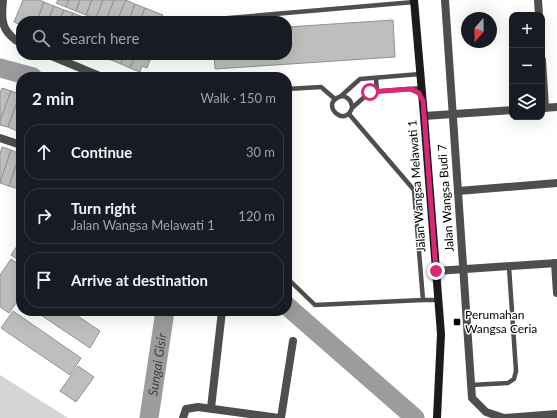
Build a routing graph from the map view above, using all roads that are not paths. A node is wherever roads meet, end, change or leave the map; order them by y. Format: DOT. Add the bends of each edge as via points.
graph roads {
  1 [pos="3,0"];
  2 [pos="444,0"];
  3 [pos="538,0"];
  4 [pos="414,1"];
  5 [pos="539,12"];
  6 [pos="250,16"];
  7 [pos="16,40"];
  8 [pos="61,60"];
  9 [pos="90,72"];
  10 [pos="420,74"];
  11 [pos="376,78"];
  12 [pos="422,88"];
  13 [pos="292,89"];
  14 [pos="410,89"];
  15 [pos="377,92"];
  16 [pos="341,96"];
  17 [pos="335,99"];
  18 [pos="423,101"];
  19 [pos="557,107"];
  20 [pos="352,108"];
  21 [pos="545,108"];
  22 [pos="509,110"];
  23 [pos="349,114"];
  24 [pos="452,114"];
  25 [pos="424,116"];
  26 [pos="0,138"];
  27 [pos="16,143"];
  28 [pos="557,183"];
  29 [pos="458,191"];
  30 [pos="556,263"];
  31 [pos="509,266"];
  32 [pos="463,270"];
  33 [pos="436,271"];
  34 [pos="292,283"];
  35 [pos="557,293"];
  36 [pos="423,300"];
  37 [pos="438,300"];
  38 [pos="221,316"];
  39 [pos="293,341"];
  40 [pos="471,385"];
  41 [pos="211,408"];
  42 [pos="557,414"];
  43 [pos="251,416"];
  44 [pos="183,418"];
  45 [pos="280,418"];
  46 [pos="437,418"];
  1 -- 7 [label="street" via="2,24 7,33"];
  2 -- 24 [label="street, Jalan Wangsa Budi 7"];
  3 -- 5 [label="street"];
  4 -- 6 [label="lane"];
  4 -- 10 [label="street, Jalan Wangsa Melawati 1"];
  8 -- 9 [label="street"];
  10 -- 11 [label="lane"];
  10 -- 12 [label="street, Jalan Wangsa Melawati 1"];
  11 -- 15 [label="lane"];
  11 -- 16 [label="lane" via="360,79"];
  12 -- 14 [label="lane"];
  12 -- 18 [label="street, Jalan Wangsa Melawati 1"];
  13 -- 17 [label="lane" via="321,87"];
  14 -- 15 [label="lane"];
  14 -- 18 [label="lane" via="419,93"];
  15 -- 20 [label="lane" via="370,92"];
  16 -- 17 [label="lane"];
  16 -- 20 [label="lane" via="350,99"];
  17 -- 23 [label="lane" via="332,105 334,111 339,116"];
  18 -- 25 [label="street, Jalan Wangsa Melawati 1"];
  19 -- 21 [label="street"];
  20 -- 23 [label="lane"];
  22 -- 24 [label="street"];
  23 -- 36 [label="lane" via="414,190"];
  24 -- 25 [label="street"];
  24 -- 29 [label="street, Jalan Wangsa Budi 7"];
  25 -- 33 [label="street, Jalan Wangsa Melawati 1"];
  26 -- 27 [label="street"];
  28 -- 29 [label="street"];
  29 -- 32 [label="street, Jalan Wangsa Budi 7"];
  30 -- 31 [label="street"];
  30 -- 35 [label="street"];
  31 -- 32 [label="street"];
  31 -- 40 [label="lane" via="516,371 514,379 508,383"];
  32 -- 33 [label="street"];
  32 -- 40 [label="street, Jalan Wangsa Budi 7"];
  33 -- 37 [label="street, Jalan Wangsa Melawati 1"];
  34 -- 36 [label="lane" via="315,306"];
  36 -- 37 [label="lane"];
  37 -- 46 [label="street, Jalan Wangsa Melawati 1" via="441,334"];
  38 -- 41 [label="street"];
  39 -- 45 [label="street"];
  40 -- 42 [label="street, Jalan Wangsa Budi 7" via="472,398 486,412 504,418"];
  41 -- 43 [label="street"];
  41 -- 44 [label="street" via="186,409"];
  43 -- 45 [label="street"];
}
